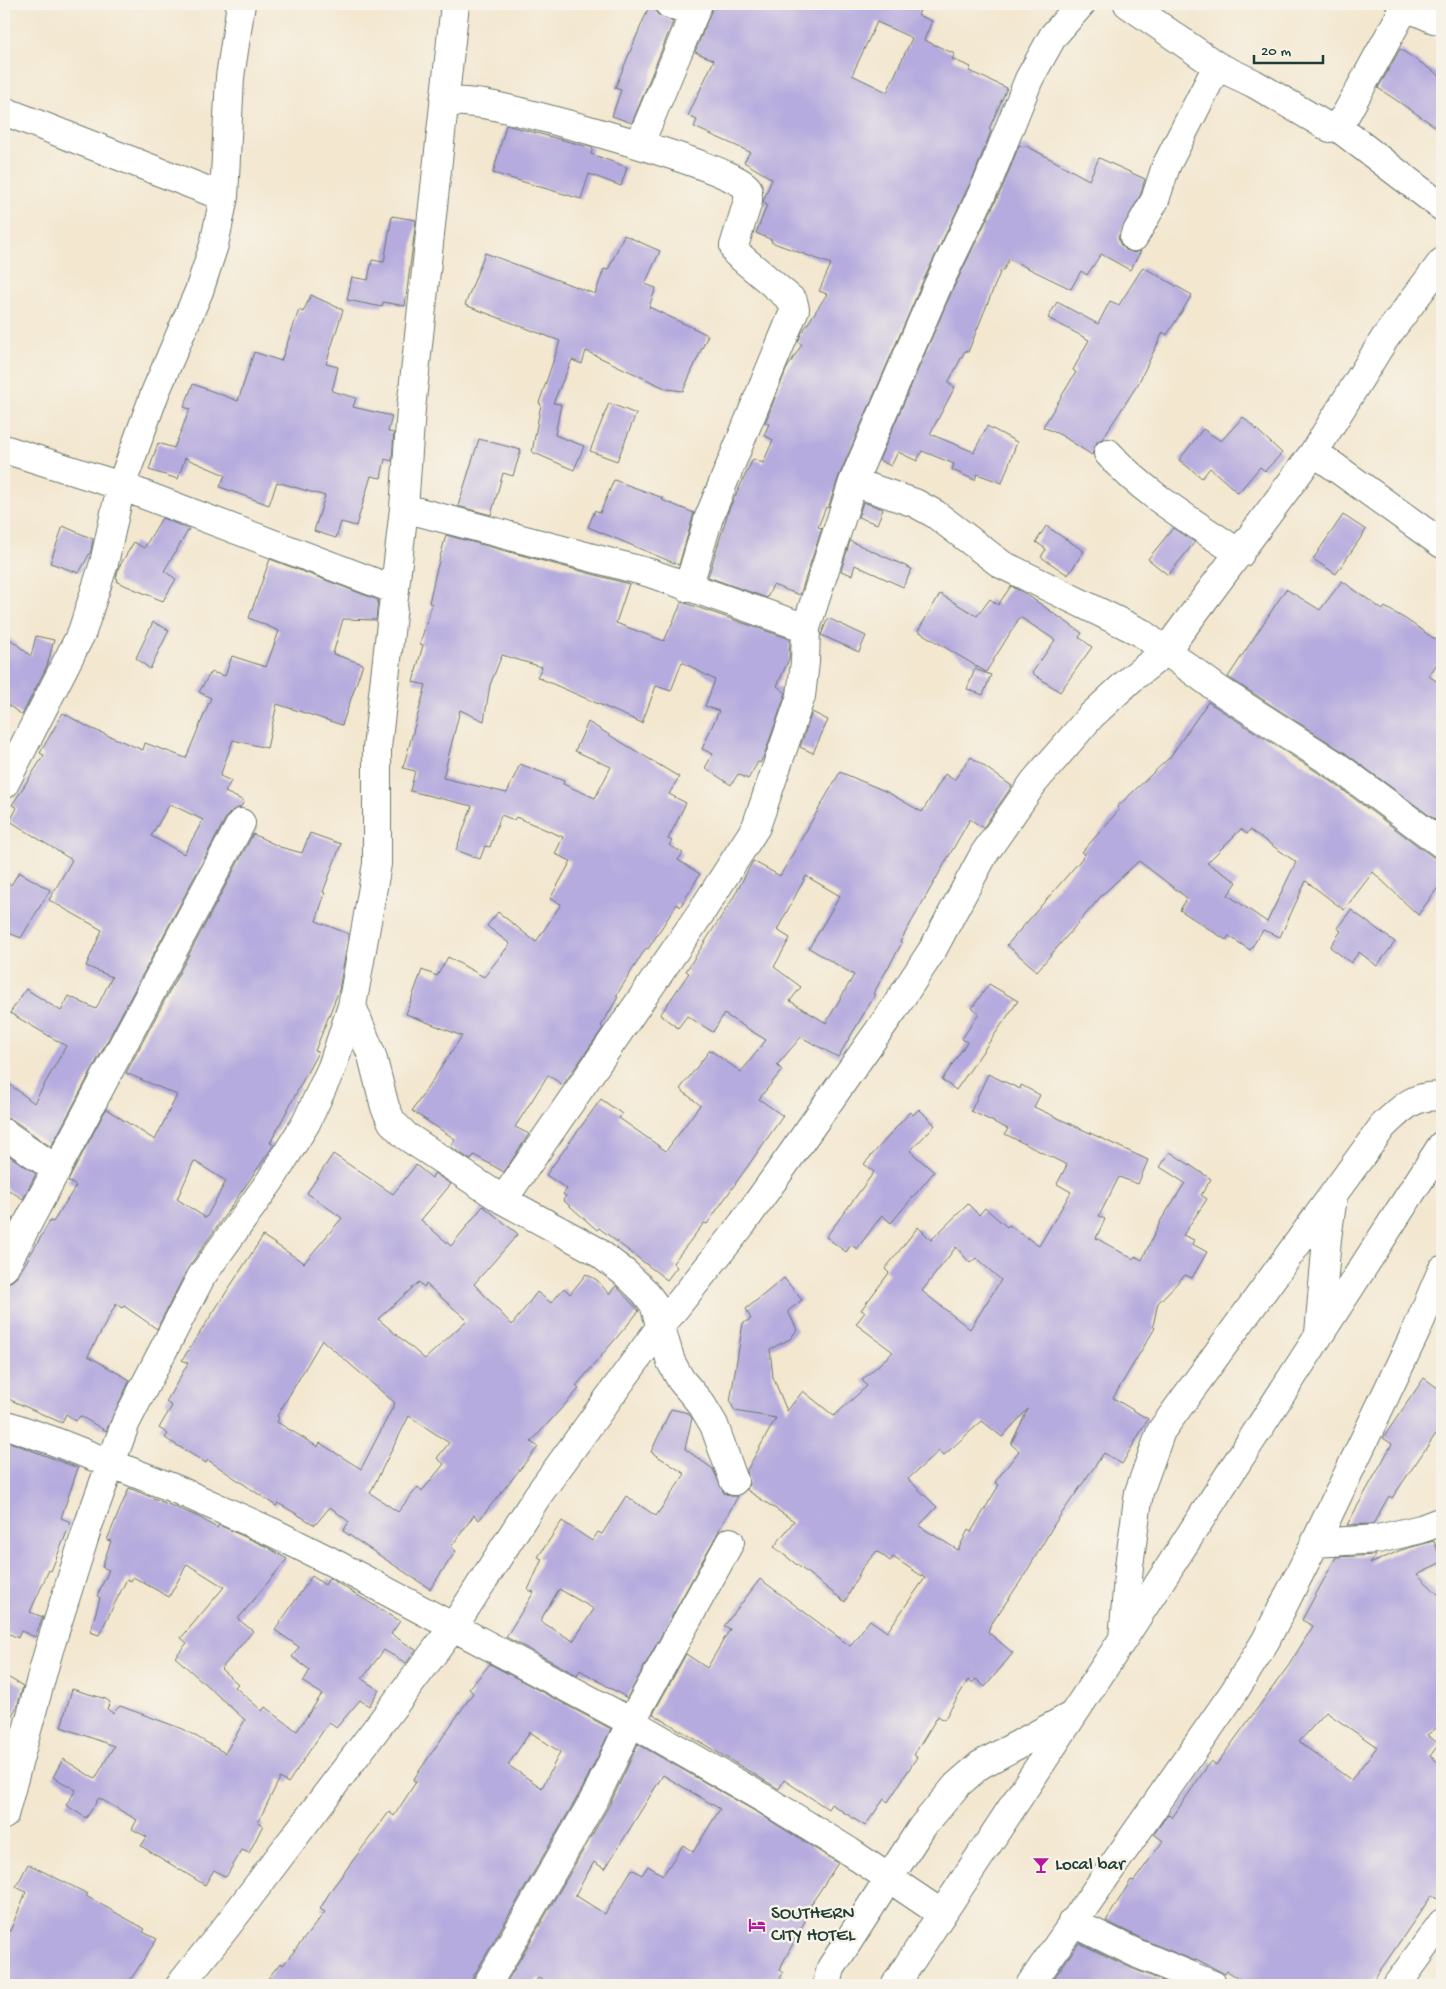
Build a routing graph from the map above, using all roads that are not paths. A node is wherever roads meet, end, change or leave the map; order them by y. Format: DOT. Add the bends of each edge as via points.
graph roads {
  1 [pos="241,4"];
  2 [pos="455,4"];
  3 [pos="1081,4"];
  4 [pos="1128,4"];
  5 [pos="1402,6"];
  6 [pos="686,7"];
  7 [pos="1440,15"];
  8 [pos="1217,66"];
  9 [pos="444,100"];
  10 [pos="4,111"];
  11 [pos="1336,126"];
  12 [pos="640,143"];
  13 [pos="224,197"];
  14 [pos="1442,207"];
  15 [pos="1134,237"];
  16 [pos="1442,262"];
  17 [pos="4,449"];
  18 [pos="1314,452"];
  19 [pos="1108,453"];
  20 [pos="853,482"];
  21 [pos="121,486"];
  22 [pos="404,508"];
  23 [pos="1442,544"];
  24 [pos="1240,554"];
  25 [pos="688,588"];
  26 [pos="395,590"];
  27 [pos="806,628"];
  28 [pos="1165,652"];
  29 [pos="4,784"];
  30 [pos="241,823"];
  31 [pos="1442,844"];
  32 [pos="352,1006"];
  33 [pos="1442,1097"];
  34 [pos="4,1133"];
  35 [pos="1442,1145"];
  36 [pos="57,1170"];
  37 [pos="1334,1192"];
  38 [pos="503,1200"];
  39 [pos="4,1268"];
  40 [pos="1442,1270"];
  41 [pos="661,1326"];
  42 [pos="1319,1334"];
  43 [pos="4,1424"];
  44 [pos="109,1465"];
  45 [pos="734,1481"];
  46 [pos="1442,1521"];
  47 [pos="730,1542"];
  48 [pos="1315,1543"];
  49 [pos="454,1626"];
  50 [pos="1123,1638"];
  51 [pos="1071,1716"];
  52 [pos="631,1722"];
  53 [pos="4,1815"];
  54 [pos="890,1878"];
  55 [pos="942,1914"];
  56 [pos="1072,1922"];
  57 [pos="1442,1923"];
  58 [pos="180,1985"];
  59 [pos="486,1985"];
  60 [pos="827,1985"];
  61 [pos="895,1985"];
  62 [pos="1030,1985"];
  63 [pos="1213,1985"];
  64 [pos="1397,1985"];
  1 -- 13 [label="main road" via="229,94"];
  2 -- 9 [label="main road"];
  3 -- 20 [label="main road" via="1053,36 1035,66 989,179"];
  4 -- 8 [label="main road"];
  5 -- 7 [label="main road"];
  5 -- 11 [label="main road" via="1346,116"];
  6 -- 12 [label="main road"];
  8 -- 11 [label="main road" via="1253,83 1324,127"];
  8 -- 15 [label="main road" via="1166,166 1155,200"];
  9 -- 12 [label="main road" via="490,105"];
  9 -- 22 [label="main road" via="412,400"];
  10 -- 13 [label="main road"];
  11 -- 14 [label="main road"];
  12 -- 25 [label="main road" via="745,184 748,201 734,246 736,253 790,298 794,309 709,517"];
  13 -- 21 [label="main road" via="214,245 199,291 155,393"];
  16 -- 18 [label="main road" via="1385,338"];
  17 -- 21 [label="main road"];
  18 -- 23 [label="main road"];
  18 -- 24 [label="main road"];
  19 -- 24 [label="main road" via="1121,469"];
  20 -- 27 [label="main road"];
  20 -- 28 [label="main road" via="915,503 935,514 1001,564 1140,632"];
  21 -- 26 [label="main road"];
  21 -- 29 [label="main road" via="104,563 82,632"];
  22 -- 25 [label="main road" via="650,573"];
  22 -- 26 [label="main road"];
  24 -- 28 [label="main road"];
  25 -- 27 [label="main road"];
  26 -- 32 [label="main road" via="377,748 377,864"];
  27 -- 38 [label="main road" via="801,696 756,827"];
  28 -- 31 [label="main road" via="1338,766"];
  28 -- 41 [label="main road" via="1091,716 1034,782 984,854 933,949 894,1009 743,1223"];
  30 -- 36 [label="main road"];
  32 -- 38 [label="main road" via="372,1056 385,1108 392,1122 406,1136"];
  32 -- 44 [label="main road" via="332,1067 306,1122 270,1181 201,1278 126,1422"];
  33 -- 37 [label="main road" via="1420,1098 1405,1105 1383,1126"];
  34 -- 36 [label="main road"];
  35 -- 42 [label="main road"];
  36 -- 39 [label="main road"];
  37 -- 42 [label="main road"];
  37 -- 50 [label="main road" via="1161,1431 1140,1492"];
  38 -- 41 [label="main road" via="595,1250 625,1272 654,1304"];
  40 -- 48 [label="main road"];
  41 -- 45 [label="main road" via="671,1362 714,1425"];
  41 -- 49 [label="main road" via="538,1496"];
  42 -- 50 [label="main road"];
  43 -- 44 [label="main road"];
  44 -- 49 [label="main road" via="178,1490 274,1533"];
  44 -- 53 [label="main road" via="48,1653"];
  46 -- 48 [label="main road" via="1378,1539"];
  47 -- 52 [label="main road"];
  48 -- 56 [label="main road" via="1266,1640 1234,1692"];
  49 -- 52 [label="main road"];
  49 -- 58 [label="main road"];
  50 -- 51 [label="main road"];
  51 -- 54 [label="main road" via="980,1765 957,1785 922,1827"];
  51 -- 55 [label="main road"];
  52 -- 54 [label="main road" via="768,1800"];
  52 -- 59 [label="main road" via="596,1796"];
  54 -- 55 [label="main road"];
  54 -- 60 [label="main road" via="831,1968"];
  55 -- 61 [label="main road"];
  56 -- 62 [label="main road"];
  56 -- 63 [label="main road"];
  57 -- 64 [label="main road"];
}
